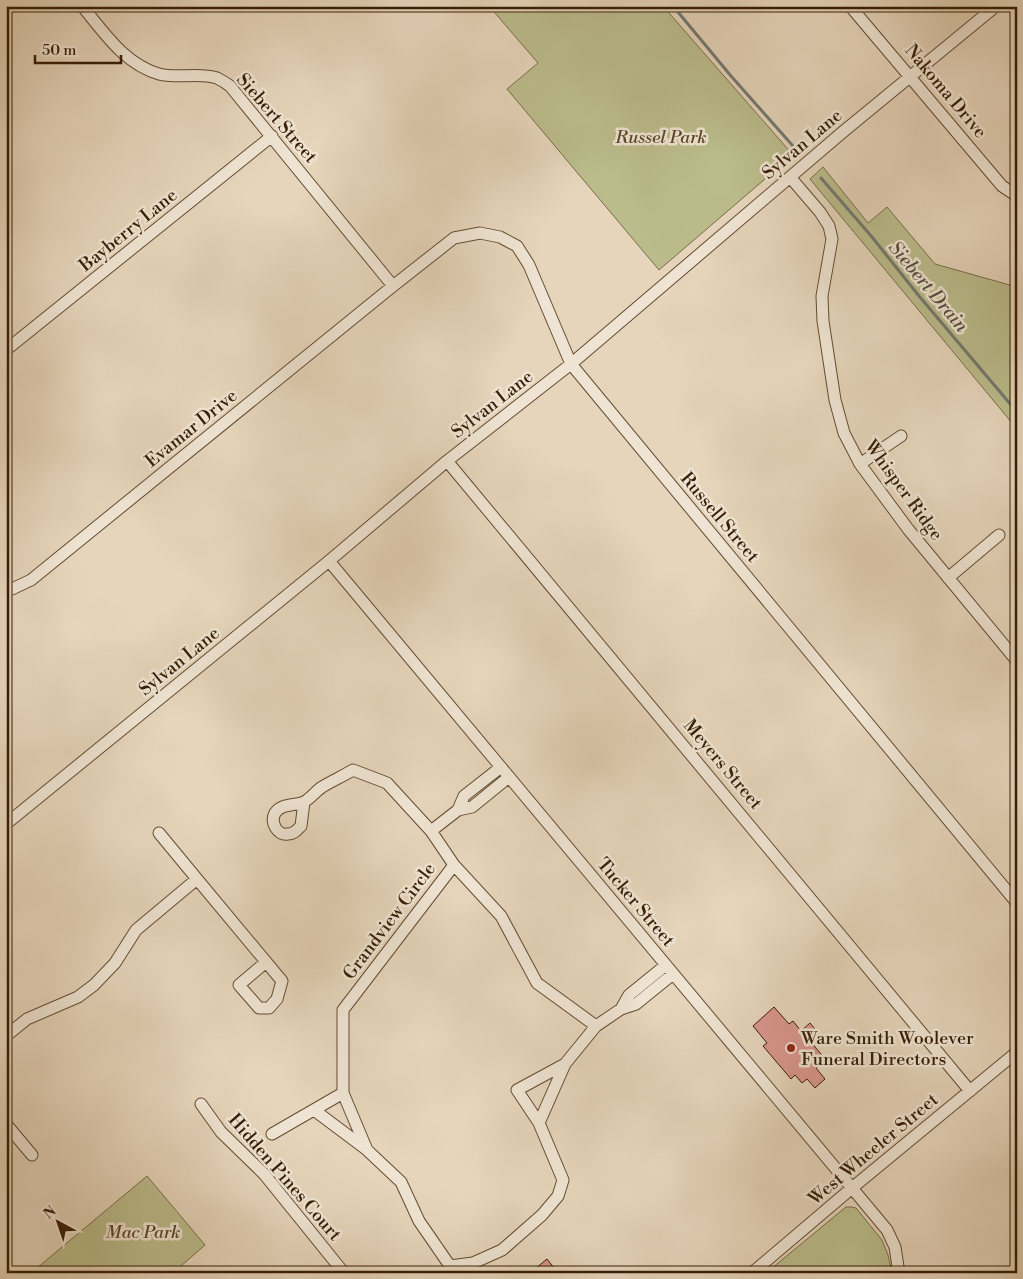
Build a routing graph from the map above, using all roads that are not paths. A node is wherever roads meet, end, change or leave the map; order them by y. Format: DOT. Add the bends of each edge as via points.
graph roads {
  1 [pos="850,6"];
  2 [pos="996,6"];
  3 [pos="88,9"];
  4 [pos="910,77"];
  5 [pos="272,136"];
  6 [pos="790,177"];
  7 [pos="1017,196"];
  8 [pos="393,286"];
  9 [pos="6,350"];
  10 [pos="571,364"];
  11 [pos="901,436"];
  12 [pos="447,461"];
  13 [pos="860,464"];
  14 [pos="999,535"];
  15 [pos="329,561"];
  16 [pos="948,578"];
  17 [pos="6,590"];
  18 [pos="1017,660"];
  19 [pos="501,768"];
  20 [pos="509,777"];
  21 [pos="304,802"];
  22 [pos="458,810"];
  23 [pos="6,824"];
  24 [pos="431,831"];
  25 [pos="159,834"];
  26 [pos="454,865"];
  27 [pos="197,879"];
  28 [pos="1017,903"];
  29 [pos="266,962"];
  30 [pos="670,970"];
  31 [pos="596,1026"];
  32 [pos="6,1036"];
  33 [pos="1017,1052"];
  34 [pos="565,1064"];
  35 [pos="970,1091"];
  36 [pos="343,1093"];
  37 [pos="201,1104"];
  38 [pos="314,1110"];
  39 [pos="538,1123"];
  40 [pos="6,1124"];
  41 [pos="272,1134"];
  42 [pos="367,1150"];
  43 [pos="32,1155"];
  44 [pos="852,1188"];
  45 [pos="344,1273"];
  46 [pos="752,1273"];
  47 [pos="899,1273"];
  1 -- 4 [label="street, Nakoma Drive"];
  2 -- 4 [label="street, Sylvan Lane"];
  3 -- 5 [label="street, Siebert Street" via="116,48 137,64 159,74 218,78 230,86"];
  4 -- 6 [label="street, Sylvan Lane"];
  4 -- 7 [label="street, Nakoma Drive" via="1002,186"];
  5 -- 8 [label="street, Siebert Street"];
  5 -- 9 [label="street, Bayberry Lane"];
  6 -- 10 [label="street, Sylvan Lane"];
  6 -- 13 [label="street, Whisper Ridge" via="829,226 832,240 822,296 826,346 844,432"];
  8 -- 10 [label="street, Russell Street" via="454,238 480,233 500,237 517,246 529,265"];
  8 -- 17 [label="street, Evamar Drive" via="31,580"];
  10 -- 12 [label="street, Sylvan Lane"];
  10 -- 28 [label="street, Russell Street"];
  11 -- 13 [label="street"];
  12 -- 15 [label="street, Sylvan Lane"];
  12 -- 35 [label="street, Meyers Street"];
  13 -- 16 [label="street, Whisper Ridge"];
  14 -- 16 [label="street"];
  15 -- 19 [label="street, Tucker Street"];
  15 -- 23 [label="street, Sylvan Lane"];
  16 -- 18 [label="street, Whisper Ridge"];
  19 -- 20 [label="street, Tucker Street"];
  19 -- 22 [label="street" via="464,796"];
  20 -- 22 [label="street" via="472,807"];
  20 -- 30 [label="street, Tucker Street"];
  21 -- 24 [label="street" via="353,770 387,783"];
  22 -- 24 [label="street"];
  24 -- 26 [label="street"];
  25 -- 27 [label="street"];
  26 -- 31 [label="street, Grandview Circle" via="501,916 537,983"];
  26 -- 36 [label="street, Grandview Circle" via="343,1010"];
  27 -- 29 [label="street"];
  27 -- 32 [label="street" via="136,930 115,963 94,985 78,997 27,1019"];
  30 -- 31 [label="street" via="636,1004 621,1009"];
  30 -- 44 [label="street, Tucker Street"];
  31 -- 34 [label="street"];
  33 -- 35 [label="street, West Wheeler Street"];
  34 -- 39 [label="street"];
  34 -- 39 [label="street" via="517,1090"];
  35 -- 44 [label="street, West Wheeler Street"];
  36 -- 38 [label="street"];
  36 -- 42 [label="street, Grandview Circle"];
  37 -- 45 [label="street, Hidden Pines Court" via="220,1132 264,1174"];
  38 -- 41 [label="street"];
  38 -- 42 [label="street, Grandview Circle"];
  39 -- 42 [label="street, Grandview Circle" via="563,1180 558,1196 542,1215 502,1250 474,1264 450,1266 419,1221 401,1182"];
  40 -- 43 [label="street"];
  44 -- 46 [label="street, West Wheeler Street"];
  44 -- 47 [label="street, Tucker Street" via="888,1230 895,1247"];
}
